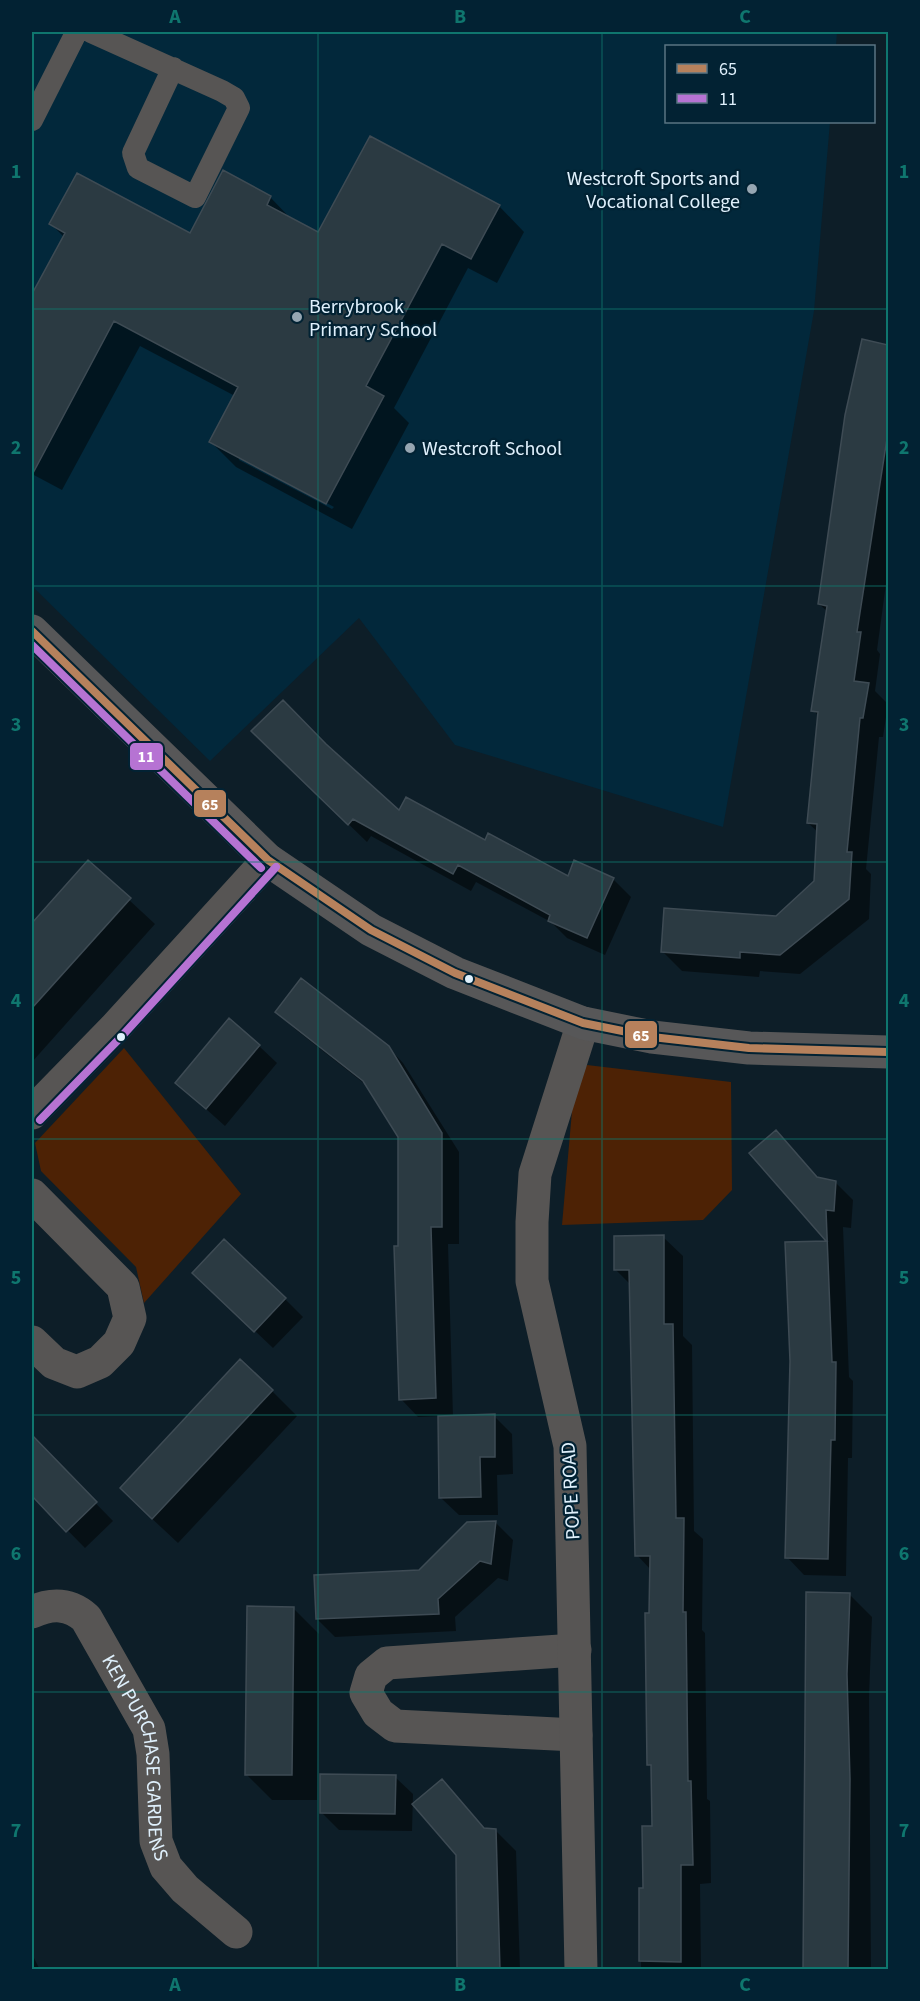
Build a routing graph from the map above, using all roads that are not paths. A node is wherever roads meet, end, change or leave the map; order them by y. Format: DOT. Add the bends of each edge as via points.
graph roads {
  1 [pos="75,32"];
  2 [pos="91,32"];
  3 [pos="173,68"];
  4 [pos="32,120"];
  5 [pos="32,631"];
  6 [pos="268,860"];
  7 [pos="584,1023"];
  8 [pos="888,1052"];
  9 [pos="32,1113"];
  10 [pos="32,1195"];
  11 [pos="32,1342"];
  12 [pos="32,1612"];
  13 [pos="575,1650"];
  14 [pos="576,1735"];
  15 [pos="236,1932"];
  16 [pos="580,1970"];
  1 -- 4 [label="lane"];
  2 -- 3 [label="lane"];
  3 -- 3 [label="lane" via="234,98 239,108 195,196 138,168 133,153"];
  5 -- 6 [label="street"];
  6 -- 7 [label="street" via="371,930 455,973"];
  6 -- 9 [label="street"];
  7 -- 8 [label="street" via="652,1037 749,1048"];
  7 -- 13 [label="street, POPE ROAD" via="535,1174 532,1221 532,1281 570,1446"];
  10 -- 11 [label="street" via="123,1287 130,1318 119,1343 100,1362 77,1372 54,1363"];
  12 -- 15 [label="street, KEN PURCHASE GARDENS" via="58,1605 86,1618 149,1729 156,1841 166,1867 185,1889"];
  13 -- 14 [label="street, POPE ROAD"];
  13 -- 14 [label="street" via="387,1663 370,1676 366,1693 378,1713 395,1726"];
  14 -- 16 [label="street, POPE ROAD"];
}
